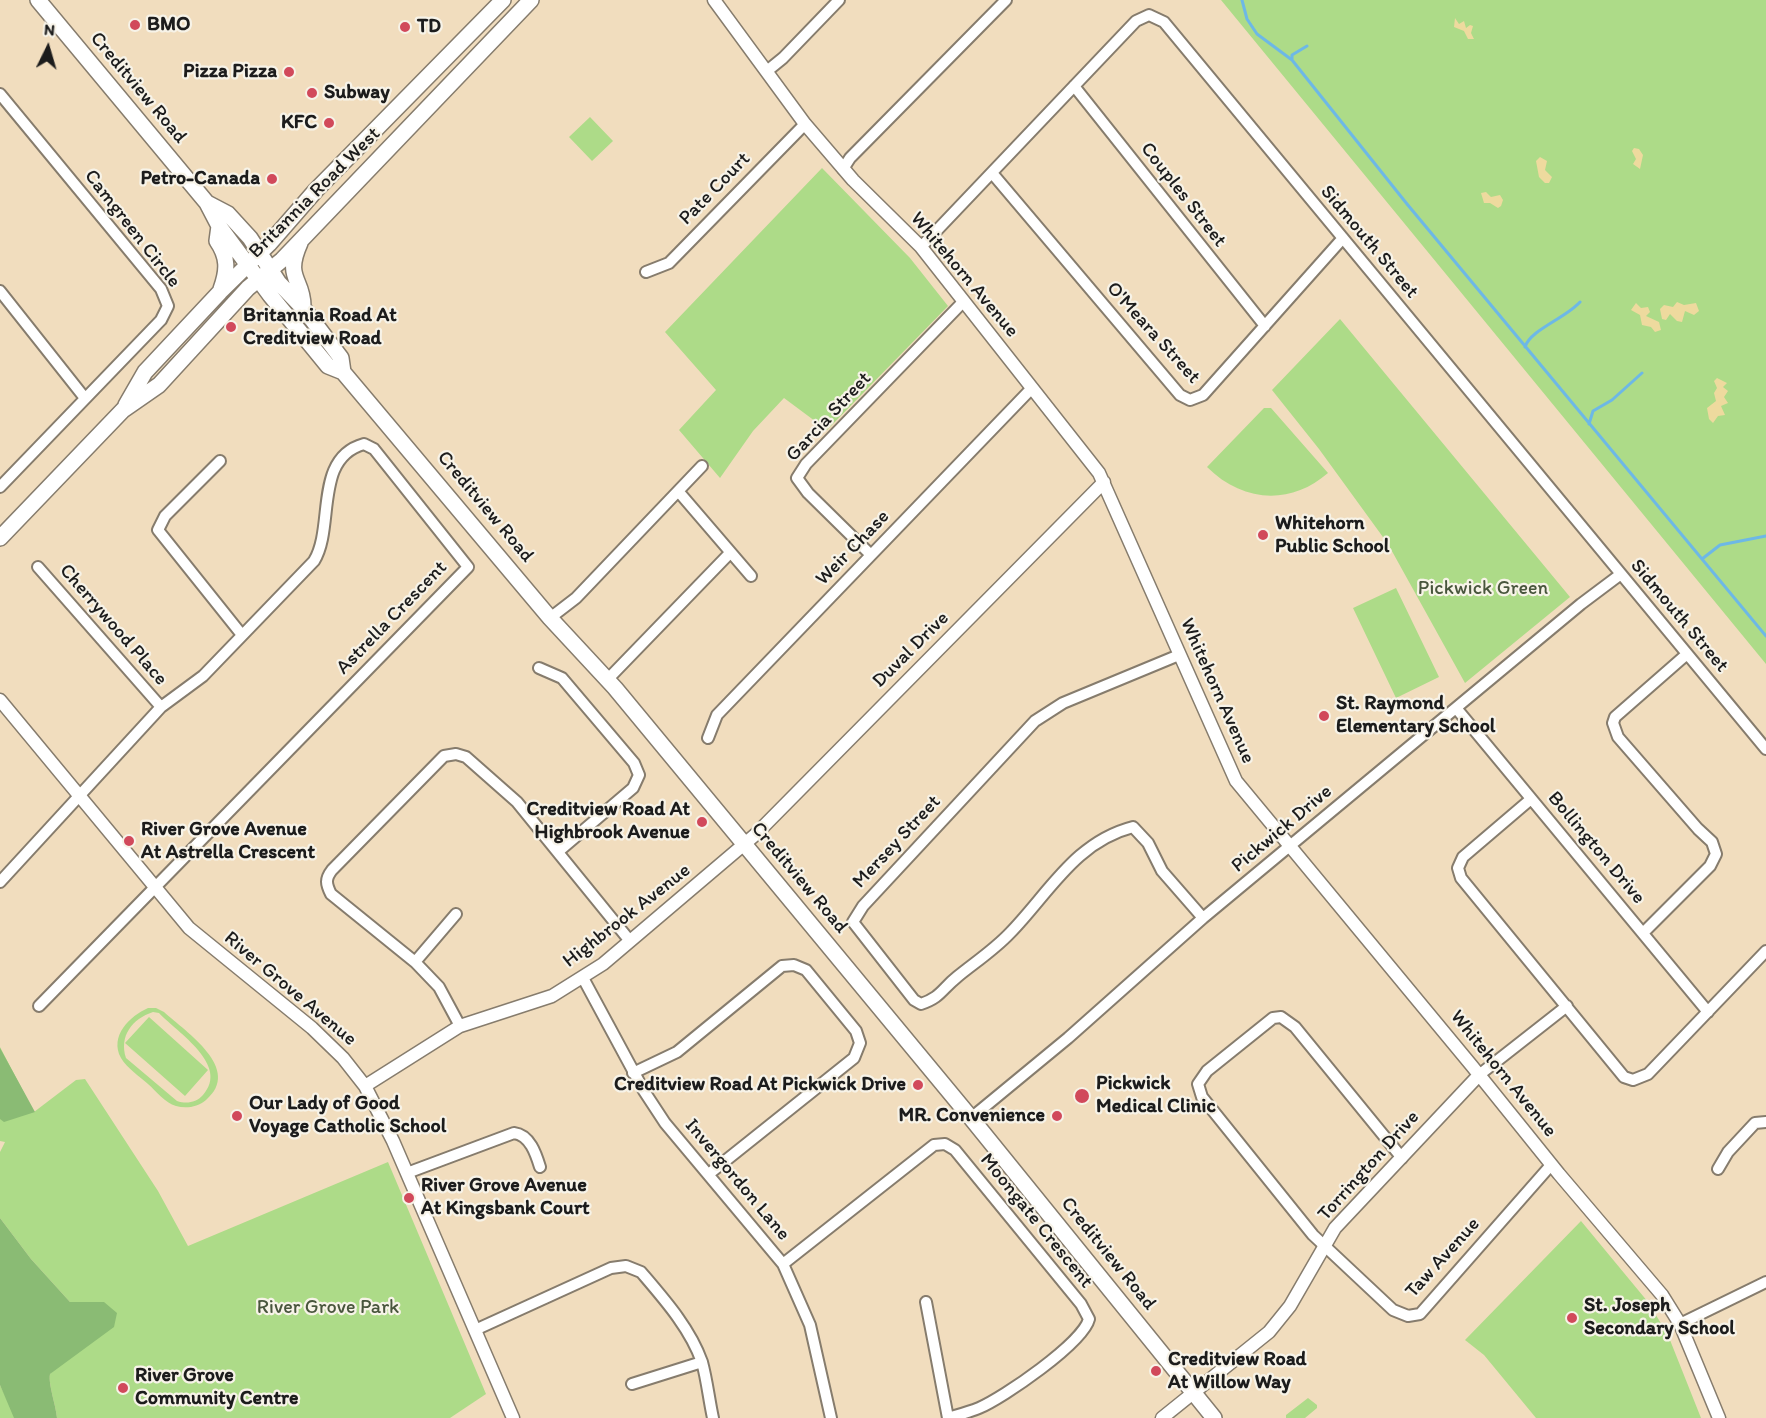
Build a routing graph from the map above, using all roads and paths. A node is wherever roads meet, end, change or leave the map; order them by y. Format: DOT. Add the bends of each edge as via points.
graph roads {
  1 [pos="38,0"];
  2 [pos="503,0"];
  3 [pos="531,0"];
  4 [pos="714,0"];
  5 [pos="839,0"];
  6 [pos="1006,0"];
  7 [pos="767,71"];
  8 [pos="1074,86"];
  9 [pos="0,94"];
  10 [pos="805,124"];
  11 [pos="843,169"];
  12 [pos="992,173"];
  13 [pos="207,203"];
  14 [pos="219,226"];
  15 [pos="302,238"];
  16 [pos="1343,238"];
  17 [pos="921,247"];
  18 [pos="260,252"];
  19 [pos="248,263"];
  20 [pos="646,272"];
  21 [pos="265,274"];
  22 [pos="0,291"];
  23 [pos="220,292"];
  24 [pos="963,303"];
  25 [pos="303,309"];
  26 [pos="1265,326"];
  27 [pos="343,372"];
  28 [pos="1032,388"];
  29 [pos="84,397"];
  30 [pos="123,410"];
  31 [pos="220,461"];
  32 [pos="702,466"];
  33 [pos="1104,482"];
  34 [pos="0,487"];
  35 [pos="678,491"];
  36 [pos="0,538"];
  37 [pos="730,553"];
  38 [pos="871,555"];
  39 [pos="38,567"];
  40 [pos="1621,574"];
  41 [pos="752,576"];
  42 [pos="550,618"];
  43 [pos="243,635"];
  44 [pos="1687,654"];
  45 [pos="1179,655"];
  46 [pos="539,668"];
  47 [pos="608,679"];
  48 [pos="0,700"];
  49 [pos="161,707"];
  50 [pos="1456,708"];
  51 [pos="708,738"];
  52 [pos="1766,749"];
  53 [pos="79,795"];
  54 [pos="1531,798"];
  55 [pos="745,845"];
  56 [pos="1288,846"];
  57 [pos="558,851"];
  58 [pos="0,880"];
  59 [pos="156,888"];
  60 [pos="456,914"];
  61 [pos="1203,918"];
  62 [pos="1643,933"];
  63 [pos="630,941"];
  64 [pos="1766,951"];
  65 [pos="415,962"];
  66 [pos="583,978"];
  67 [pos="39,1006"];
  68 [pos="1567,1006"];
  69 [pos="1708,1012"];
  70 [pos="460,1026"];
  71 [pos="633,1073"];
  72 [pos="1479,1075"];
  73 [pos="365,1086"];
  74 [pos="971,1118"];
  75 [pos="1766,1122"];
  76 [pos="1402,1158"];
  77 [pos="1551,1165"];
  78 [pos="540,1167"];
  79 [pos="1718,1169"];
  80 [pos="407,1173"];
  81 [pos="710,1173"];
  82 [pos="1324,1246"];
  83 [pos="783,1264"];
  84 [pos="1766,1282"];
  85 [pos="926,1302"];
  86 [pos="1680,1324"];
  87 [pos="475,1330"];
  88 [pos="702,1362"];
  89 [pos="632,1384"];
  90 [pos="1193,1392"];
  91 [pos="513,1418"];
  92 [pos="713,1418"];
  93 [pos="831,1418"];
  94 [pos="948,1418"];
  95 [pos="1162,1418"];
  96 [pos="1214,1418"];
  97 [pos="1719,1418"];
  1 -- 13 [label="main road, Creditview Road"];
  2 -- 18 [label="main road, Britannia Road West"];
  3 -- 15 [label="main road, Britannia Road West"];
  4 -- 7 [label="street, Whitehorn Avenue"];
  5 -- 7 [label="street"];
  6 -- 11 [label="street"];
  7 -- 10 [label="street, Whitehorn Avenue"];
  8 -- 12 [label="street, Sidmouth Street"];
  8 -- 16 [label="street, Sidmouth Street" via="1136,21 1149,15 1164,22"];
  8 -- 26 [label="street, Couples Street"];
  9 -- 29 [label="street, Camgreen Circle" via="168,302 160,320"];
  10 -- 11 [label="street, Whitehorn Avenue"];
  10 -- 20 [label="street, Pate Court" via="669,263"];
  11 -- 17 [label="street, Whitehorn Avenue"];
  12 -- 17 [label="street, Sidmouth Street"];
  12 -- 26 [label="street, O'Meara Street" via="1180,396 1190,400 1203,395"];
  13 -- 14 [label="main road, Creditview Road"];
  13 -- 18 [label="main road, Creditview Road" via="228,214"];
  14 -- 19 [label="main road, Creditview Road"];
  14 -- 23 [label="main road" via="217,241 224,251 226,265"];
  15 -- 21 [label="main road, Britannia Road West"];
  15 -- 25 [label="main road" via="293,270 303,295"];
  16 -- 26 [label="street, O'Meara Street"];
  16 -- 40 [label="street, Sidmouth Street"];
  17 -- 24 [label="street, Whitehorn Avenue"];
  18 -- 19 [label="main road, Britannia Road West"];
  18 -- 21 [label="main road, Creditview Road"];
  19 -- 21 [label="main road, Creditview Road"];
  19 -- 23 [label="main road, Britannia Road West"];
  21 -- 25 [label="main road, Creditview Road"];
  21 -- 27 [label="main road, Creditview Road" via="328,366"];
  21 -- 30 [label="main road, Britannia Road West" via="159,385"];
  22 -- 29 [label="street"];
  23 -- 30 [label="main road, Britannia Road West" via="145,372"];
  24 -- 28 [label="street, Whitehorn Avenue"];
  24 -- 38 [label="street, Garcia Street" via="806,464 797,478 807,493"];
  25 -- 27 [label="main road, Creditview Road" via="341,358"];
  27 -- 42 [label="main road, Creditview Road"];
  28 -- 33 [label="street, Whitehorn Avenue"];
  28 -- 38 [label="street, Weir Chase"];
  29 -- 34 [label="street, Camgreen Circle"];
  30 -- 36 [label="main road, Britannia Road West"];
  31 -- 43 [label="street" via="165,516 158,530"];
  32 -- 35 [label="street"];
  33 -- 45 [label="street, Whitehorn Avenue"];
  33 -- 55 [label="street, Duval Drive"];
  35 -- 37 [label="street"];
  35 -- 42 [label="street" via="576,598"];
  37 -- 41 [label="street"];
  37 -- 47 [label="street"];
  38 -- 51 [label="street, Weir Chase" via="717,715"];
  39 -- 49 [label="street, Cherrywood Place"];
  40 -- 44 [label="street, Sidmouth Street"];
  40 -- 50 [label="street, Pickwick Drive"];
  42 -- 47 [label="main road, Creditview Road"];
  43 -- 49 [label="street, Astrella Crescent" via="203,675"];
  43 -- 59 [label="street, Astrella Crescent" via="314,561 324,536 330,480 344,457 364,444 374,449 468,567"];
  44 -- 52 [label="street, Sidmouth Street"];
  44 -- 62 [label="street" via="1615,717 1613,723 1618,737 1712,842 1716,854 1710,866"];
  45 -- 56 [label="street, Whitehorn Avenue" via="1236,782"];
  45 -- 61 [label="street, Mersey Street" via="1063,703 1035,721 863,906 853,922 914,1000 921,1004 937,999 946,986 1009,934 1071,862 1091,845 1133,826 1148,843 1162,871"];
  46 -- 57 [label="street" via="562,678 634,763 639,775 633,788"];
  47 -- 55 [label="main road, Creditview Road"];
  48 -- 53 [label="street, River Grove Avenue"];
  49 -- 53 [label="street, Astrella Crescent"];
  50 -- 54 [label="street, Bollington Drive"];
  50 -- 56 [label="street, Pickwick Drive"];
  53 -- 58 [label="street, Astrella Crescent"];
  53 -- 59 [label="street, River Grove Avenue"];
  54 -- 62 [label="street, Bollington Drive"];
  54 -- 68 [label="street" via="1463,857 1458,868 1461,878"];
  55 -- 63 [label="street, Highbrook Avenue"];
  55 -- 74 [label="main road, Creditview Road"];
  56 -- 61 [label="street, Pickwick Drive"];
  56 -- 72 [label="street, Whitehorn Avenue"];
  57 -- 63 [label="street"];
  57 -- 65 [label="street" via="517,802 466,757 444,756 327,876 331,894"];
  59 -- 67 [label="street"];
  59 -- 73 [label="street, River Grove Avenue" via="198,937 312,1028"];
  60 -- 65 [label="street"];
  61 -- 74 [label="street, Pickwick Drive"];
  62 -- 69 [label="street, Bollington Drive"];
  63 -- 66 [label="street, Highbrook Avenue"];
  64 -- 69 [label="street"];
  65 -- 70 [label="street" via="439,987"];
  66 -- 70 [label="street, Highbrook Avenue" via="552,996"];
  66 -- 71 [label="street, Invergordon Lane"];
  68 -- 69 [label="street" via="1617,1071 1633,1080 1648,1074"];
  68 -- 72 [label="street, Torrington Drive"];
  70 -- 73 [label="street, Highbrook Avenue"];
  71 -- 81 [label="street, Invergordon Lane" via="666,1123"];
  71 -- 81 [label="street" via="677,1052 788,964 806,970 856,1031 860,1043 854,1058"];
  72 -- 76 [label="street, Torrington Drive"];
  72 -- 77 [label="street, Whitehorn Avenue"];
  73 -- 80 [label="street, River Grove Avenue"];
  74 -- 90 [label="main road, Creditview Road"];
  75 -- 79 [label="street" via="1755,1123"];
  76 -- 82 [label="street, Torrington Drive" via="1335,1228"];
  76 -- 82 [label="street" via="1295,1026 1281,1017 1273,1018 1207,1071 1198,1084 1202,1097"];
  77 -- 82 [label="street, Taw Avenue" via="1420,1314 1408,1316 1393,1310"];
  77 -- 86 [label="street, Whitehorn Avenue" via="1662,1295"];
  78 -- 80 [label="street" via="525,1137 514,1133"];
  80 -- 87 [label="street, River Grove Avenue"];
  81 -- 83 [label="street, Invergordon Lane"];
  82 -- 90 [label="street, Torrington Drive" via="1290,1306 1269,1332"];
  83 -- 93 [label="street, Invergordon Lane" via="810,1325"];
  83 -- 94 [label="street, Moongate Crescent" via="934,1145 945,1144 955,1149 1082,1304 1089,1319 1083,1333 1013,1389 980,1408"];
  84 -- 86 [label="street"];
  85 -- 94 [label="street"];
  86 -- 97 [label="street, Whitehorn Avenue"];
  87 -- 88 [label="street" via="611,1268 626,1266 641,1272 673,1310"];
  87 -- 91 [label="street, River Grove Avenue"];
  88 -- 89 [label="street"];
  88 -- 92 [label="street"];
  90 -- 95 [label="street, Torrington Drive"];
  90 -- 96 [label="main road, Creditview Road"];
}
